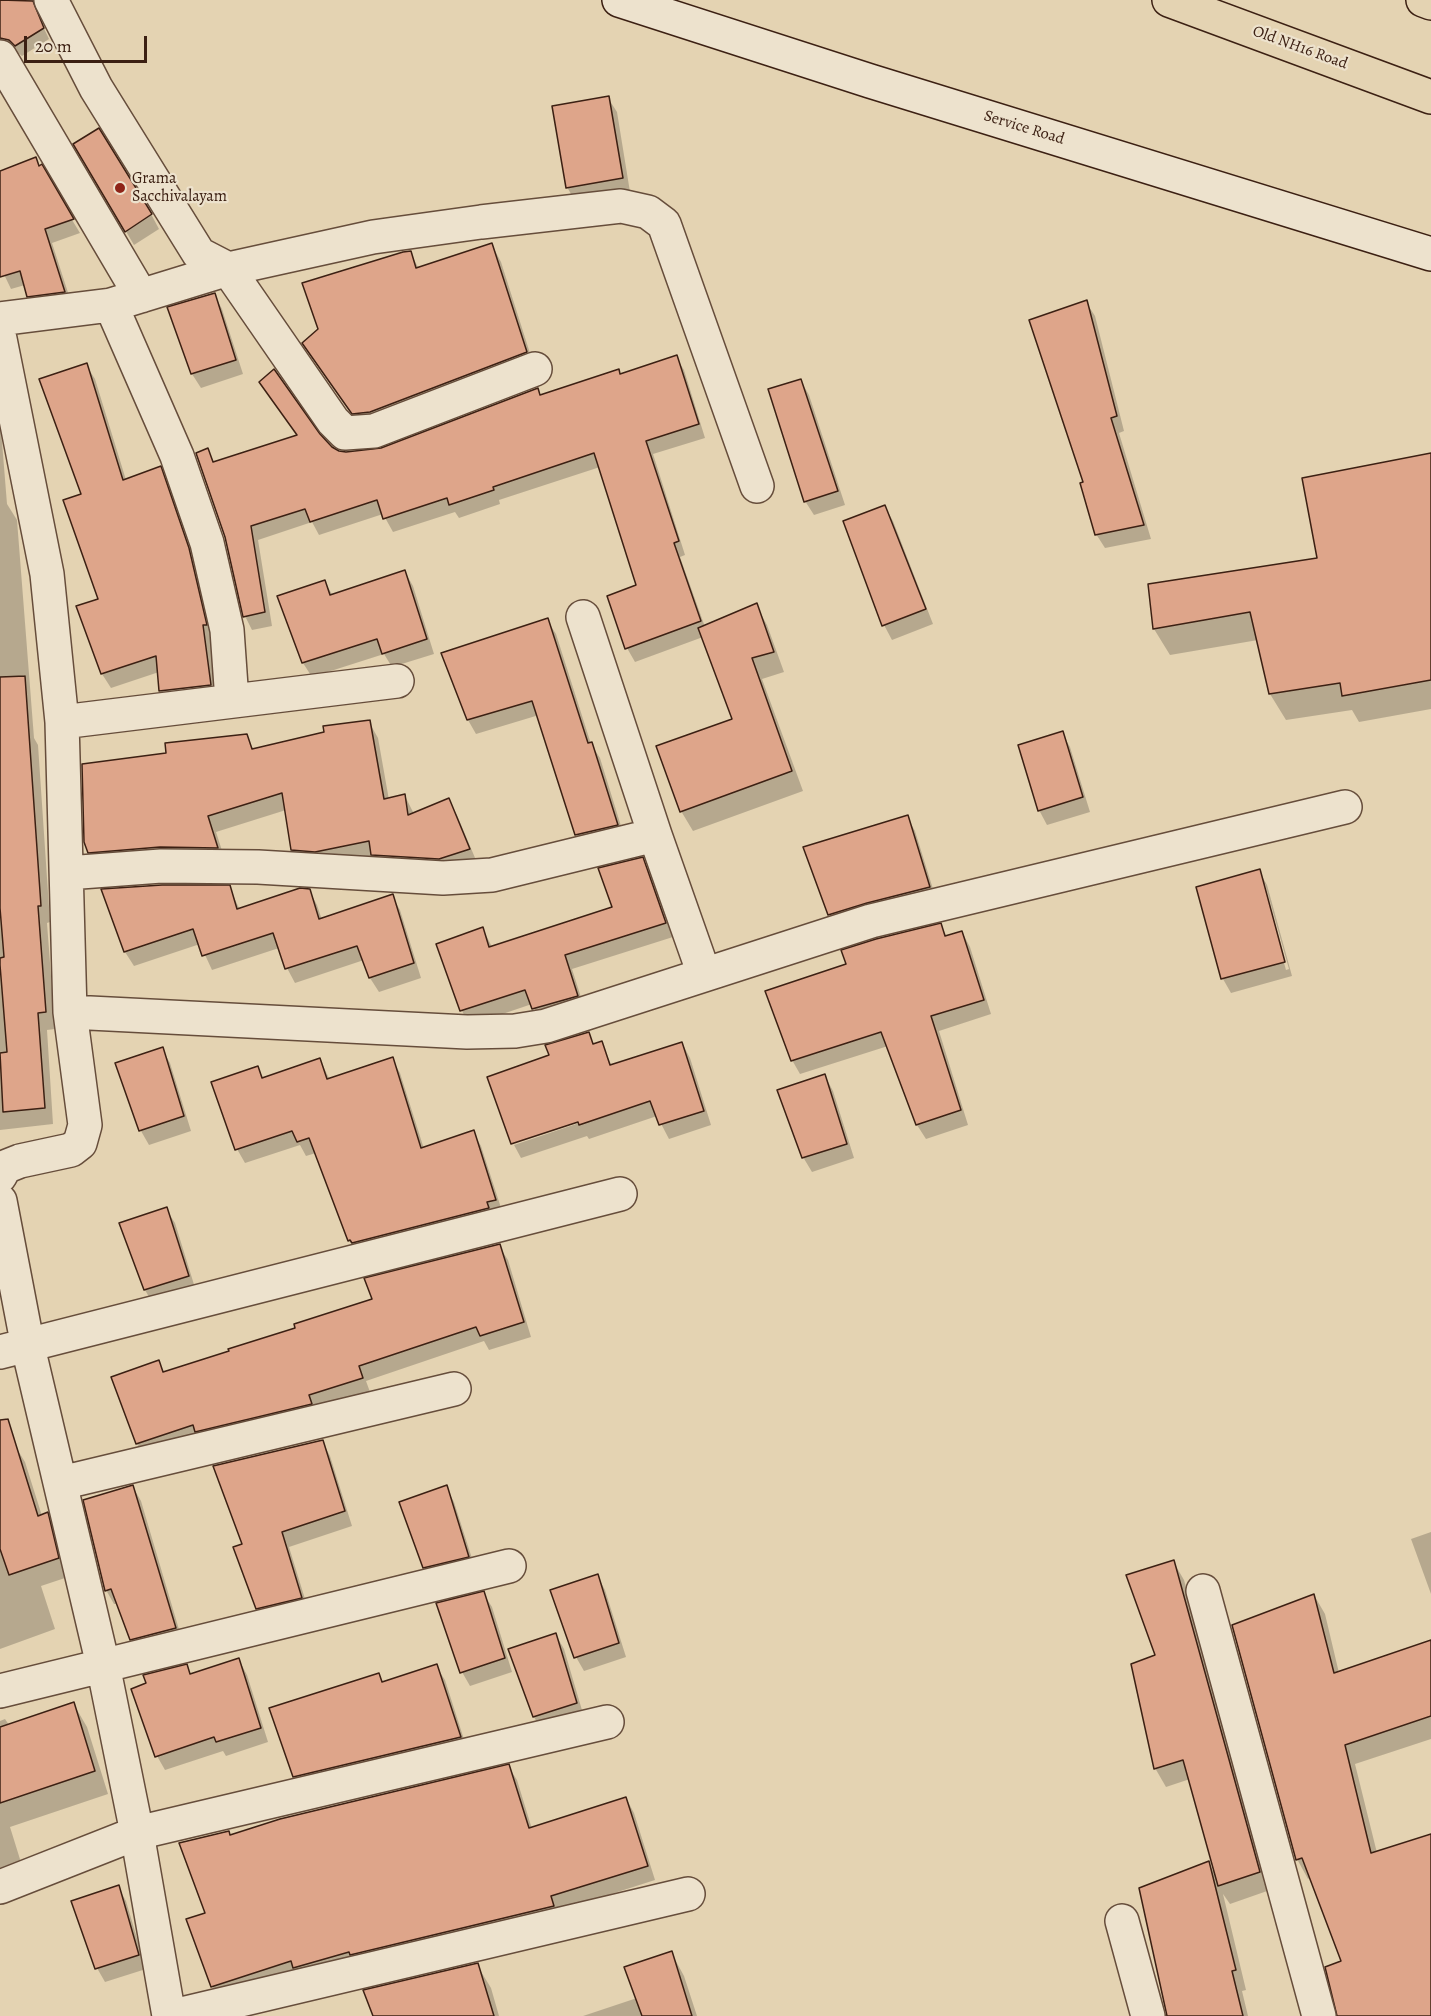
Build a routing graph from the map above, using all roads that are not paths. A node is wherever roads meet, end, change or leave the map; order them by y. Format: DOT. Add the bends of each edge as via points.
graph roads {
  1 [pos="51,0"];
  2 [pos="619,0"];
  3 [pos="1169,0"];
  4 [pos="1423,0"];
  5 [pos="1431,3"];
  6 [pos="0,57"];
  7 [pos="1431,97"];
  8 [pos="1431,254"];
  9 [pos="228,269"];
  10 [pos="126,300"];
  11 [pos="0,319"];
  12 [pos="0,339"];
  13 [pos="535,369"];
  14 [pos="757,486"];
  15 [pos="584,617"];
  16 [pos="397,681"];
  17 [pos="232,701"];
  18 [pos="62,722"];
  19 [pos="1345,807"];
  20 [pos="655,835"];
  21 [pos="67,873"];
  22 [pos="704,974"];
  23 [pos="70,1012"];
  24 [pos="2,1168"];
  25 [pos="620,1194"];
  26 [pos="0,1201"];
  27 [pos="14,1349"];
  28 [pos="454,1389"];
  29 [pos="61,1483"];
  30 [pos="509,1566"];
  31 [pos="1203,1591"];
  32 [pos="102,1665"];
  33 [pos="0,1691"];
  34 [pos="607,1722"];
  35 [pos="136,1833"];
  36 [pos="0,1887"];
  37 [pos="688,1894"];
  38 [pos="1122,1921"];
  39 [pos="171,2016"];
  40 [pos="1148,2016"];
  41 [pos="1319,2016"];
  1 -- 9 [label="street" via="96,88 199,254"];
  2 -- 8 [label="street, Service Road"];
  3 -- 7 [label="main road, Old NH16 Road"];
  4 -- 5 [label="main road"];
  6 -- 10 [label="street"];
  9 -- 10 [label="street"];
  9 -- 13 [label="street" via="345,433 374,431"];
  9 -- 14 [label="street" via="374,237 481,222 621,206 648,212 664,224"];
  10 -- 11 [label="street"];
  10 -- 17 [label="street" via="207,543 227,630"];
  12 -- 18 [label="street" via="47,574"];
  15 -- 20 [label="street"];
  16 -- 17 [label="street"];
  17 -- 18 [label="street"];
  18 -- 21 [label="street"];
  19 -- 22 [label="street" via="871,921"];
  20 -- 21 [label="street" via="492,875 443,878 258,867 161,867"];
  20 -- 22 [label="street"];
  21 -- 23 [label="street"];
  22 -- 23 [label="street" via="546,1026 515,1030 467,1032"];
  23 -- 24 [label="street" via="85,1125 80,1143 71,1150"];
  25 -- 27 [label="street"];
  26 -- 27 [label="street"];
  27 -- 29 [label="street"];
  28 -- 29 [label="street"];
  29 -- 32 [label="street"];
  30 -- 32 [label="street"];
  31 -- 41 [label="street"];
  32 -- 33 [label="street"];
  32 -- 35 [label="street"];
  34 -- 35 [label="street"];
  35 -- 36 [label="street"];
  35 -- 39 [label="street"];
  37 -- 39 [label="street"];
  38 -- 40 [label="street"];
}
